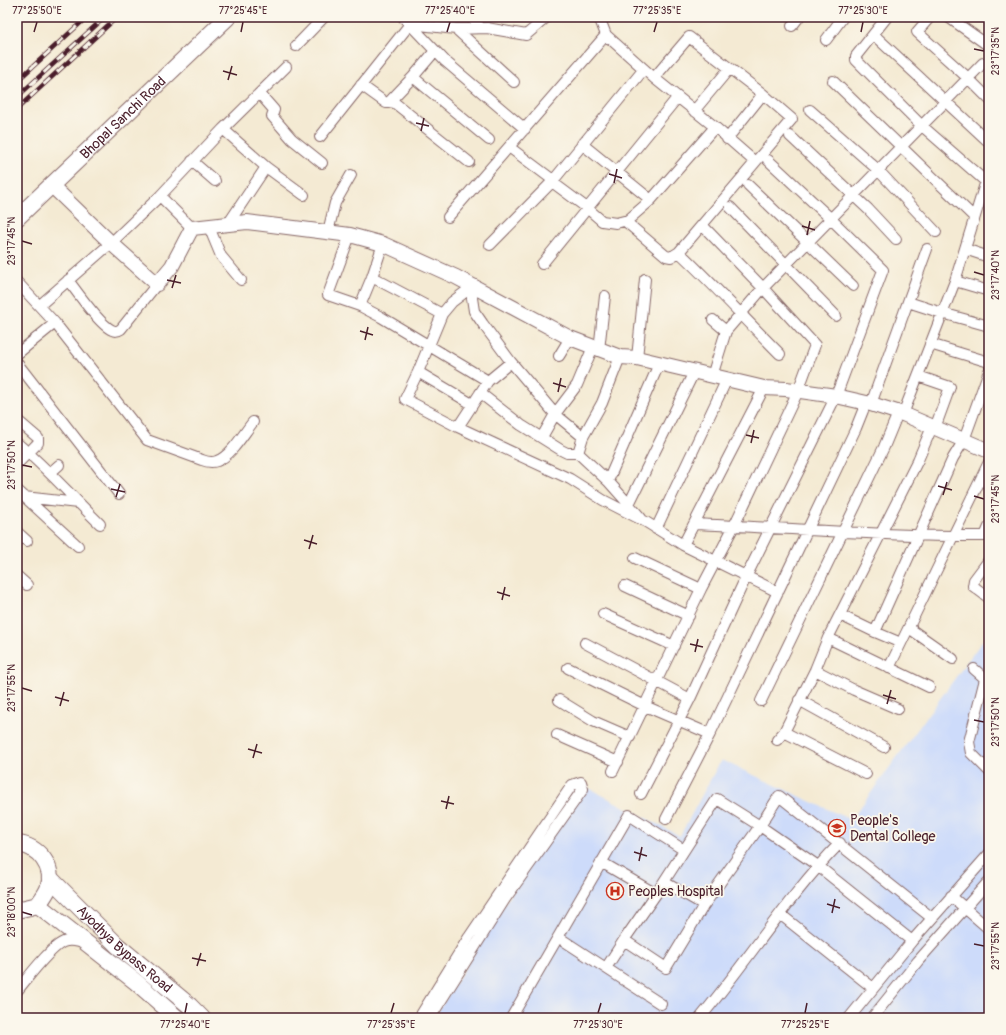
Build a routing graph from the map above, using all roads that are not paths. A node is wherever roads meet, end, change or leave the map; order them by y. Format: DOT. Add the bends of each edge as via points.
graph roads {
  1 [pos="228,17"];
  2 [pos="324,17"];
  3 [pos="471,17"];
  4 [pos="547,17"];
  5 [pos="599,17"];
  6 [pos="800,17"];
  7 [pos="843,17"];
  8 [pos="887,17"];
  9 [pos="930,17"];
  10 [pos="948,17"];
  11 [pos="407,20"];
  12 [pos="792,26"];
  13 [pos="482,28"];
  14 [pos="456,29"];
  15 [pos="606,35"];
  16 [pos="874,35"];
  17 [pos="826,40"];
  18 [pos="296,46"];
  19 [pos="989,46"];
  20 [pos="435,51"];
  21 [pos="983,63"];
  22 [pos="286,67"];
  23 [pos="644,69"];
  24 [pos="730,69"];
  25 [pos="413,77"];
  26 [pos="654,78"];
  27 [pos="968,78"];
  28 [pos="833,81"];
  29 [pos="514,82"];
  30 [pos="361,85"];
  31 [pos="260,94"];
  32 [pos="764,94"];
  33 [pos="677,98"];
  34 [pos="989,99"];
  35 [pos="391,100"];
  36 [pos="945,102"];
  37 [pos="810,110"];
  38 [pos="694,111"];
  39 [pos="921,126"];
  40 [pos="715,127"];
  41 [pos="223,129"];
  42 [pos="525,129"];
  43 [pos="790,136"];
  44 [pos="320,137"];
  45 [pos="727,139"];
  46 [pos="489,140"];
  47 [pos="989,142"];
  48 [pos="582,144"];
  49 [pos="900,146"];
  50 [pos="509,147"];
  51 [pos="768,160"];
  52 [pos="192,161"];
  53 [pos="469,162"];
  54 [pos="755,162"];
  55 [pos="322,163"];
  56 [pos="266,167"];
  57 [pos="877,169"];
  58 [pos="989,170"];
  59 [pos="616,172"];
  60 [pos="352,175"];
  61 [pos="215,181"];
  62 [pos="552,181"];
  63 [pos="985,181"];
  64 [pos="51,185"];
  65 [pos="748,185"];
  66 [pos="304,195"];
  67 [pos="854,195"];
  68 [pos="160,196"];
  69 [pos="650,200"];
  70 [pos="730,207"];
  71 [pos="587,208"];
  72 [pos="974,216"];
  73 [pos="448,217"];
  74 [pos="17,218"];
  75 [pos="830,218"];
  76 [pos="625,221"];
  77 [pos="228,224"];
  78 [pos="702,225"];
  79 [pos="209,227"];
  80 [pos="192,228"];
  81 [pos="317,230"];
  82 [pos="936,232"];
  83 [pos="350,235"];
  84 [pos="896,239"];
  85 [pos="808,241"];
  86 [pos="111,243"];
  87 [pos="384,244"];
  88 [pos="490,245"];
  89 [pos="928,249"];
  90 [pos="965,249"];
  91 [pos="679,252"];
  92 [pos="989,257"];
  93 [pos="542,264"];
  94 [pos="786,265"];
  95 [pos="372,277"];
  96 [pos="644,279"];
  97 [pos="68,280"];
  98 [pos="241,280"];
  99 [pos="17,282"];
  100 [pos="954,282"];
  101 [pos="157,284"];
  102 [pos="473,286"];
  103 [pos="853,286"];
  104 [pos="762,288"];
  105 [pos="989,291"];
  106 [pos="605,296"];
  107 [pos="908,302"];
  108 [pos="40,305"];
  109 [pos="360,306"];
  110 [pos="942,313"];
  111 [pos="442,314"];
  112 [pos="740,314"];
  113 [pos="836,316"];
  114 [pos="713,320"];
  115 [pos="56,323"];
  116 [pos="989,326"];
  117 [pos="726,331"];
  118 [pos="570,338"];
  119 [pos="930,344"];
  120 [pos="429,346"];
  121 [pos="596,348"];
  122 [pos="17,354"];
  123 [pos="780,354"];
  124 [pos="559,356"];
  125 [pos="620,357"];
  126 [pos="637,358"];
  127 [pos="17,362"];
  128 [pos="511,362"];
  129 [pos="989,362"];
  130 [pos="659,364"];
  131 [pos="989,371"];
  132 [pos="418,372"];
  133 [pos="694,372"];
  134 [pos="712,376"];
  135 [pos="918,376"];
  136 [pos="727,379"];
  137 [pos="488,381"];
  138 [pos="764,388"];
  139 [pos="798,391"];
  140 [pos="480,393"];
  141 [pos="836,396"];
  142 [pos="472,404"];
  143 [pos="868,404"];
  144 [pos="555,414"];
  145 [pos="901,414"];
  146 [pos="17,420"];
  147 [pos="253,422"];
  148 [pos="458,427"];
  149 [pos="934,428"];
  150 [pos="542,437"];
  151 [pos="583,437"];
  152 [pos="964,440"];
  153 [pos="17,443"];
  154 [pos="989,451"];
  155 [pos="28,452"];
  156 [pos="578,453"];
  157 [pos="989,462"];
  158 [pos="17,464"];
  159 [pos="59,465"];
  160 [pos="50,473"];
  161 [pos="608,481"];
  162 [pos="119,494"];
  163 [pos="20,495"];
  164 [pos="78,503"];
  165 [pos="629,504"];
  166 [pos="646,522"];
  167 [pos="100,524"];
  168 [pos="694,524"];
  169 [pos="734,526"];
  170 [pos="771,528"];
  171 [pos="656,529"];
  172 [pos="807,530"];
  173 [pos="17,532"];
  174 [pos="843,532"];
  175 [pos="988,533"];
  176 [pos="881,534"];
  177 [pos="920,535"];
  178 [pos="953,536"];
  179 [pos="27,541"];
  180 [pos="683,545"];
  181 [pos="78,546"];
  182 [pos="635,558"];
  183 [pos="717,560"];
  184 [pos="989,560"];
  185 [pos="17,576"];
  186 [pos="746,577"];
  187 [pos="27,585"];
  188 [pos="625,586"];
  189 [pos="701,588"];
  190 [pos="778,592"];
  191 [pos="989,598"];
  192 [pos="603,614"];
  193 [pos="840,615"];
  194 [pos="689,616"];
  195 [pos="909,628"];
  196 [pos="875,632"];
  197 [pos="828,638"];
  198 [pos="585,643"];
  199 [pos="901,643"];
  200 [pos="674,646"];
  201 [pos="952,659"];
  202 [pos="568,668"];
  203 [pos="889,668"];
  204 [pos="974,669"];
  205 [pos="815,670"];
  206 [pos="987,680"];
  207 [pos="656,682"];
  208 [pos="929,687"];
  209 [pos="690,699"];
  210 [pos="559,700"];
  211 [pos="799,700"];
  212 [pos="761,701"];
  213 [pos="645,706"];
  214 [pos="898,709"];
  215 [pos="679,721"];
  216 [pos="557,734"];
  217 [pos="710,734"];
  218 [pos="630,737"];
  219 [pos="884,747"];
  220 [pos="989,771"];
  221 [pos="866,774"];
  222 [pos="641,794"];
  223 [pos="666,819"];
  224 [pos="760,826"];
  225 [pos="840,843"];
  226 [pos="17,844"];
  227 [pos="684,850"];
  228 [pos="989,854"];
  229 [pos="601,862"];
  230 [pos="818,866"];
  231 [pos="50,878"];
  232 [pos="989,881"];
  233 [pos="664,882"];
  234 [pos="656,894"];
  235 [pos="951,896"];
  236 [pos="38,904"];
  237 [pos="704,905"];
  238 [pos="964,908"];
  239 [pos="17,910"];
  240 [pos="780,914"];
  241 [pos="932,918"];
  242 [pos="989,929"];
  243 [pos="558,937"];
  244 [pos="624,940"];
  245 [pos="912,941"];
  246 [pos="87,943"];
  247 [pos="606,968"];
  248 [pos="884,975"];
  249 [pos="898,986"];
  250 [pos="873,988"];
  251 [pos="17,991"];
  252 [pos="661,1004"];
  253 [pos="178,1018"];
  254 [pos="202,1018"];
  255 [pos="419,1018"];
  256 [pos="430,1018"];
  257 [pos="511,1018"];
  258 [pos="700,1018"];
  259 [pos="849,1018"];
  260 [pos="872,1018"];
  1 -- 64 [label="main road, Bhopal Sanchi Road"];
  2 -- 18 [label="street"];
  3 -- 13 [label="street"];
  4 -- 13 [label="street" via="526,35"];
  5 -- 15 [label="street"];
  6 -- 12 [label="street"];
  7 -- 17 [label="street"];
  8 -- 16 [label="street"];
  9 -- 27 [label="street" via="917,32"];
  10 -- 19 [label="street"];
  11 -- 14 [label="street"];
  11 -- 20 [label="street"];
  11 -- 30 [label="street"];
  13 -- 14 [label="street"];
  14 -- 29 [label="street"];
  15 -- 23 [label="street"];
  15 -- 42 [label="street"];
  16 -- 36 [label="street"];
  16 -- 39 [label="street" via="856,56 856,60"];
  20 -- 25 [label="street"];
  20 -- 42 [label="street"];
  21 -- 27 [label="street"];
  22 -- 31 [label="street"];
  23 -- 26 [label="street"];
  23 -- 48 [label="street"];
  24 -- 26 [label="street" via="689,37"];
  24 -- 32 [label="street"];
  24 -- 38 [label="street"];
  25 -- 35 [label="street"];
  25 -- 46 [label="street"];
  26 -- 33 [label="street"];
  27 -- 34 [label="street"];
  27 -- 36 [label="street"];
  28 -- 49 [label="street"];
  30 -- 35 [label="street" via="386,103"];
  30 -- 44 [label="street"];
  31 -- 41 [label="street"];
  31 -- 55 [label="street" via="274,110 272,116 292,139"];
  32 -- 45 [label="street"];
  32 -- 54 [label="street" via="792,119"];
  33 -- 38 [label="street"];
  33 -- 59 [label="street"];
  35 -- 53 [label="street"];
  36 -- 39 [label="street"];
  36 -- 47 [label="street"];
  37 -- 57 [label="street"];
  38 -- 40 [label="street"];
  39 -- 49 [label="street"];
  39 -- 63 [label="street"];
  40 -- 45 [label="street"];
  40 -- 69 [label="street"];
  41 -- 52 [label="street"];
  41 -- 56 [label="street"];
  42 -- 50 [label="street"];
  43 -- 67 [label="street"];
  45 -- 54 [label="street"];
  48 -- 59 [label="street"];
  48 -- 62 [label="street"];
  49 -- 57 [label="street"];
  49 -- 72 [label="street"];
  50 -- 62 [label="street"];
  50 -- 73 [label="street"];
  51 -- 75 [label="street"];
  52 -- 61 [label="street"];
  52 -- 68 [label="street"];
  54 -- 78 [label="street"];
  56 -- 66 [label="street"];
  56 -- 77 [label="street"];
  57 -- 67 [label="street"];
  57 -- 82 [label="street"];
  58 -- 63 [label="street"];
  59 -- 69 [label="street"];
  59 -- 71 [label="street"];
  60 -- 81 [label="street"];
  62 -- 71 [label="street"];
  62 -- 88 [label="street"];
  63 -- 72 [label="street"];
  64 -- 74 [label="main road, Bhopal Sanchi Road"];
  64 -- 86 [label="street"];
  65 -- 85 [label="street"];
  67 -- 75 [label="street"];
  67 -- 84 [label="street"];
  68 -- 80 [label="street"];
  68 -- 86 [label="street"];
  69 -- 76 [label="street"];
  70 -- 94 [label="street"];
  71 -- 76 [label="street" via="602,221"];
  71 -- 93 [label="street"];
  72 -- 90 [label="street"];
  75 -- 85 [label="street"];
  75 -- 141 [label="street" via="883,270"];
  76 -- 91 [label="street" via="666,256 671,257"];
  77 -- 79 [label="street"];
  77 -- 81 [label="street" via="247,222"];
  78 -- 91 [label="street"];
  78 -- 104 [label="street"];
  79 -- 80 [label="street"];
  79 -- 98 [label="street" via="221,256"];
  80 -- 101 [label="street" via="172,266"];
  81 -- 83 [label="street"];
  83 -- 87 [label="street"];
  83 -- 109 [label="street" via="328,295"];
  85 -- 94 [label="street"];
  85 -- 103 [label="street"];
  86 -- 97 [label="street"];
  86 -- 101 [label="street"];
  87 -- 95 [label="street"];
  87 -- 102 [label="street"];
  89 -- 107 [label="street"];
  90 -- 92 [label="street"];
  90 -- 100 [label="street"];
  91 -- 112 [label="street"];
  94 -- 104 [label="street"];
  94 -- 113 [label="street"];
  95 -- 109 [label="street"];
  95 -- 111 [label="street"];
  96 -- 126 [label="street"];
  97 -- 101 [label="street" via="94,315 113,331 121,329"];
  97 -- 108 [label="street"];
  99 -- 108 [label="street"];
  100 -- 105 [label="street"];
  100 -- 110 [label="street"];
  102 -- 111 [label="street" via="452,302"];
  102 -- 118 [label="street"];
  102 -- 128 [label="street" via="474,311"];
  104 -- 112 [label="street"];
  104 -- 139 [label="street" via="815,345"];
  106 -- 121 [label="street"];
  107 -- 110 [label="street"];
  107 -- 143 [label="street"];
  108 -- 115 [label="street"];
  109 -- 120 [label="street"];
  110 -- 116 [label="street"];
  110 -- 119 [label="street"];
  111 -- 120 [label="street"];
  112 -- 117 [label="street"];
  112 -- 123 [label="street"];
  114 -- 117 [label="street"];
  115 -- 122 [label="street"];
  115 -- 147 [label="street" via="147,440 202,460 216,462 228,454"];
  117 -- 134 [label="street"];
  118 -- 121 [label="street"];
  118 -- 124 [label="street"];
  119 -- 129 [label="street"];
  119 -- 135 [label="street"];
  120 -- 132 [label="street"];
  120 -- 137 [label="street"];
  121 -- 125 [label="street"];
  121 -- 144 [label="street" via="577,385"];
  125 -- 126 [label="street"];
  125 -- 151 [label="street" via="602,403"];
  126 -- 130 [label="street"];
  127 -- 162 [label="street"];
  128 -- 137 [label="street"];
  128 -- 144 [label="street"];
  130 -- 133 [label="street"];
  130 -- 161 [label="street"];
  131 -- 152 [label="street"];
  132 -- 142 [label="street"];
  132 -- 148 [label="street" via="405,399"];
  133 -- 134 [label="street"];
  133 -- 165 [label="street"];
  134 -- 136 [label="street"];
  135 -- 145 [label="street"];
  135 -- 149 [label="street" via="950,386"];
  136 -- 138 [label="street"];
  136 -- 171 [label="street"];
  137 -- 140 [label="street"];
  138 -- 139 [label="street"];
  138 -- 168 [label="street"];
  139 -- 141 [label="street"];
  139 -- 169 [label="street"];
  140 -- 142 [label="street"];
  140 -- 150 [label="street" via="521,425"];
  141 -- 143 [label="street"];
  141 -- 170 [label="street"];
  142 -- 148 [label="street"];
  143 -- 145 [label="street"];
  143 -- 172 [label="street"];
  144 -- 150 [label="street"];
  144 -- 151 [label="street"];
  145 -- 149 [label="street"];
  145 -- 174 [label="street"];
  146 -- 155 [label="street" via="38,438 38,443"];
  148 -- 166 [label="street" via="570,479 603,500"];
  149 -- 152 [label="street"];
  149 -- 176 [label="street"];
  150 -- 156 [label="street" via="567,453"];
  151 -- 156 [label="street"];
  152 -- 154 [label="street"];
  152 -- 177 [label="street"];
  153 -- 155 [label="street"];
  155 -- 158 [label="street"];
  155 -- 160 [label="street"];
  156 -- 161 [label="street"];
  157 -- 178 [label="street"];
  159 -- 160 [label="street"];
  160 -- 164 [label="street"];
  161 -- 165 [label="street"];
  163 -- 164 [label="street"];
  163 -- 181 [label="street"];
  164 -- 167 [label="street"];
  165 -- 166 [label="street"];
  166 -- 171 [label="street"];
  168 -- 169 [label="street"];
  168 -- 180 [label="street"];
  169 -- 170 [label="street"];
  169 -- 183 [label="street"];
  170 -- 172 [label="street"];
  170 -- 186 [label="street"];
  171 -- 180 [label="street"];
  172 -- 174 [label="street"];
  172 -- 190 [label="street"];
  173 -- 179 [label="street"];
  174 -- 176 [label="street"];
  174 -- 212 [label="street"];
  175 -- 178 [label="street"];
  176 -- 177 [label="street"];
  176 -- 193 [label="street"];
  177 -- 178 [label="street"];
  177 -- 196 [label="street"];
  178 -- 195 [label="street"];
  180 -- 183 [label="street"];
  182 -- 189 [label="street"];
  183 -- 186 [label="street"];
  183 -- 189 [label="street"];
  184 -- 191 [label="street" via="974,580 973,586"];
  185 -- 187 [label="street"];
  186 -- 190 [label="street"];
  186 -- 209 [label="street"];
  188 -- 194 [label="street"];
  189 -- 194 [label="street"];
  190 -- 217 [label="street"];
  192 -- 200 [label="street"];
  193 -- 196 [label="street"];
  193 -- 197 [label="street"];
  194 -- 200 [label="street"];
  195 -- 199 [label="street"];
  195 -- 201 [label="street"];
  196 -- 199 [label="street"];
  197 -- 203 [label="street"];
  197 -- 205 [label="street"];
  198 -- 207 [label="street"];
  199 -- 203 [label="street"];
  200 -- 207 [label="street"];
  202 -- 213 [label="street"];
  203 -- 208 [label="street"];
  204 -- 206 [label="street"];
  205 -- 211 [label="street"];
  205 -- 214 [label="street"];
  206 -- 220 [label="street" via="969,742 971,753"];
  207 -- 209 [label="street"];
  207 -- 213 [label="street"];
  209 -- 215 [label="street"];
  210 -- 218 [label="street" via="593,721"];
  211 -- 219 [label="street"];
  211 -- 221 [label="street" via="780,736"];
  213 -- 215 [label="street"];
  213 -- 218 [label="street"];
  215 -- 217 [label="street"];
  215 -- 222 [label="street"];
  216 -- 218 [label="street" via="615,766"];
  217 -- 223 [label="street"];
  224 -- 225 [label="street" via="780,796"];
  224 -- 227 [label="street" via="718,799"];
  224 -- 230 [label="street"];
  224 -- 237 [label="street"];
  225 -- 230 [label="street"];
  225 -- 241 [label="street"];
  226 -- 231 [label="main road" via="36,850 46,862"];
  227 -- 229 [label="street" via="629,815"];
  227 -- 233 [label="street"];
  228 -- 235 [label="street"];
  229 -- 234 [label="street"];
  229 -- 243 [label="street"];
  230 -- 240 [label="street"];
  230 -- 245 [label="street"];
  231 -- 236 [label="main road" via="48,889"];
  231 -- 254 [label="main road, Ayodhya Bypass Road" via="118,946"];
  232 -- 238 [label="street"];
  233 -- 234 [label="street"];
  233 -- 237 [label="street"];
  234 -- 244 [label="street"];
  235 -- 238 [label="street"];
  235 -- 241 [label="street"];
  236 -- 239 [label="main road"];
  236 -- 246 [label="main road, Ayodhya Bypass Road"];
  237 -- 244 [label="street" via="666,968"];
  238 -- 242 [label="street"];
  238 -- 249 [label="street"];
  240 -- 250 [label="street"];
  240 -- 258 [label="street"];
  241 -- 245 [label="street"];
  243 -- 247 [label="street"];
  243 -- 257 [label="street"];
  244 -- 247 [label="street"];
  245 -- 248 [label="street"];
  246 -- 251 [label="street" via="66,941 57,946"];
  246 -- 253 [label="main road, Ayodhya Bypass Road"];
  247 -- 252 [label="street"];
  248 -- 249 [label="street"];
  248 -- 250 [label="street"];
  249 -- 260 [label="street"];
  250 -- 259 [label="street"];
  255 -- 256 [label="street" via="469,937 572,785 581,782 583,789 505,899"];
}
